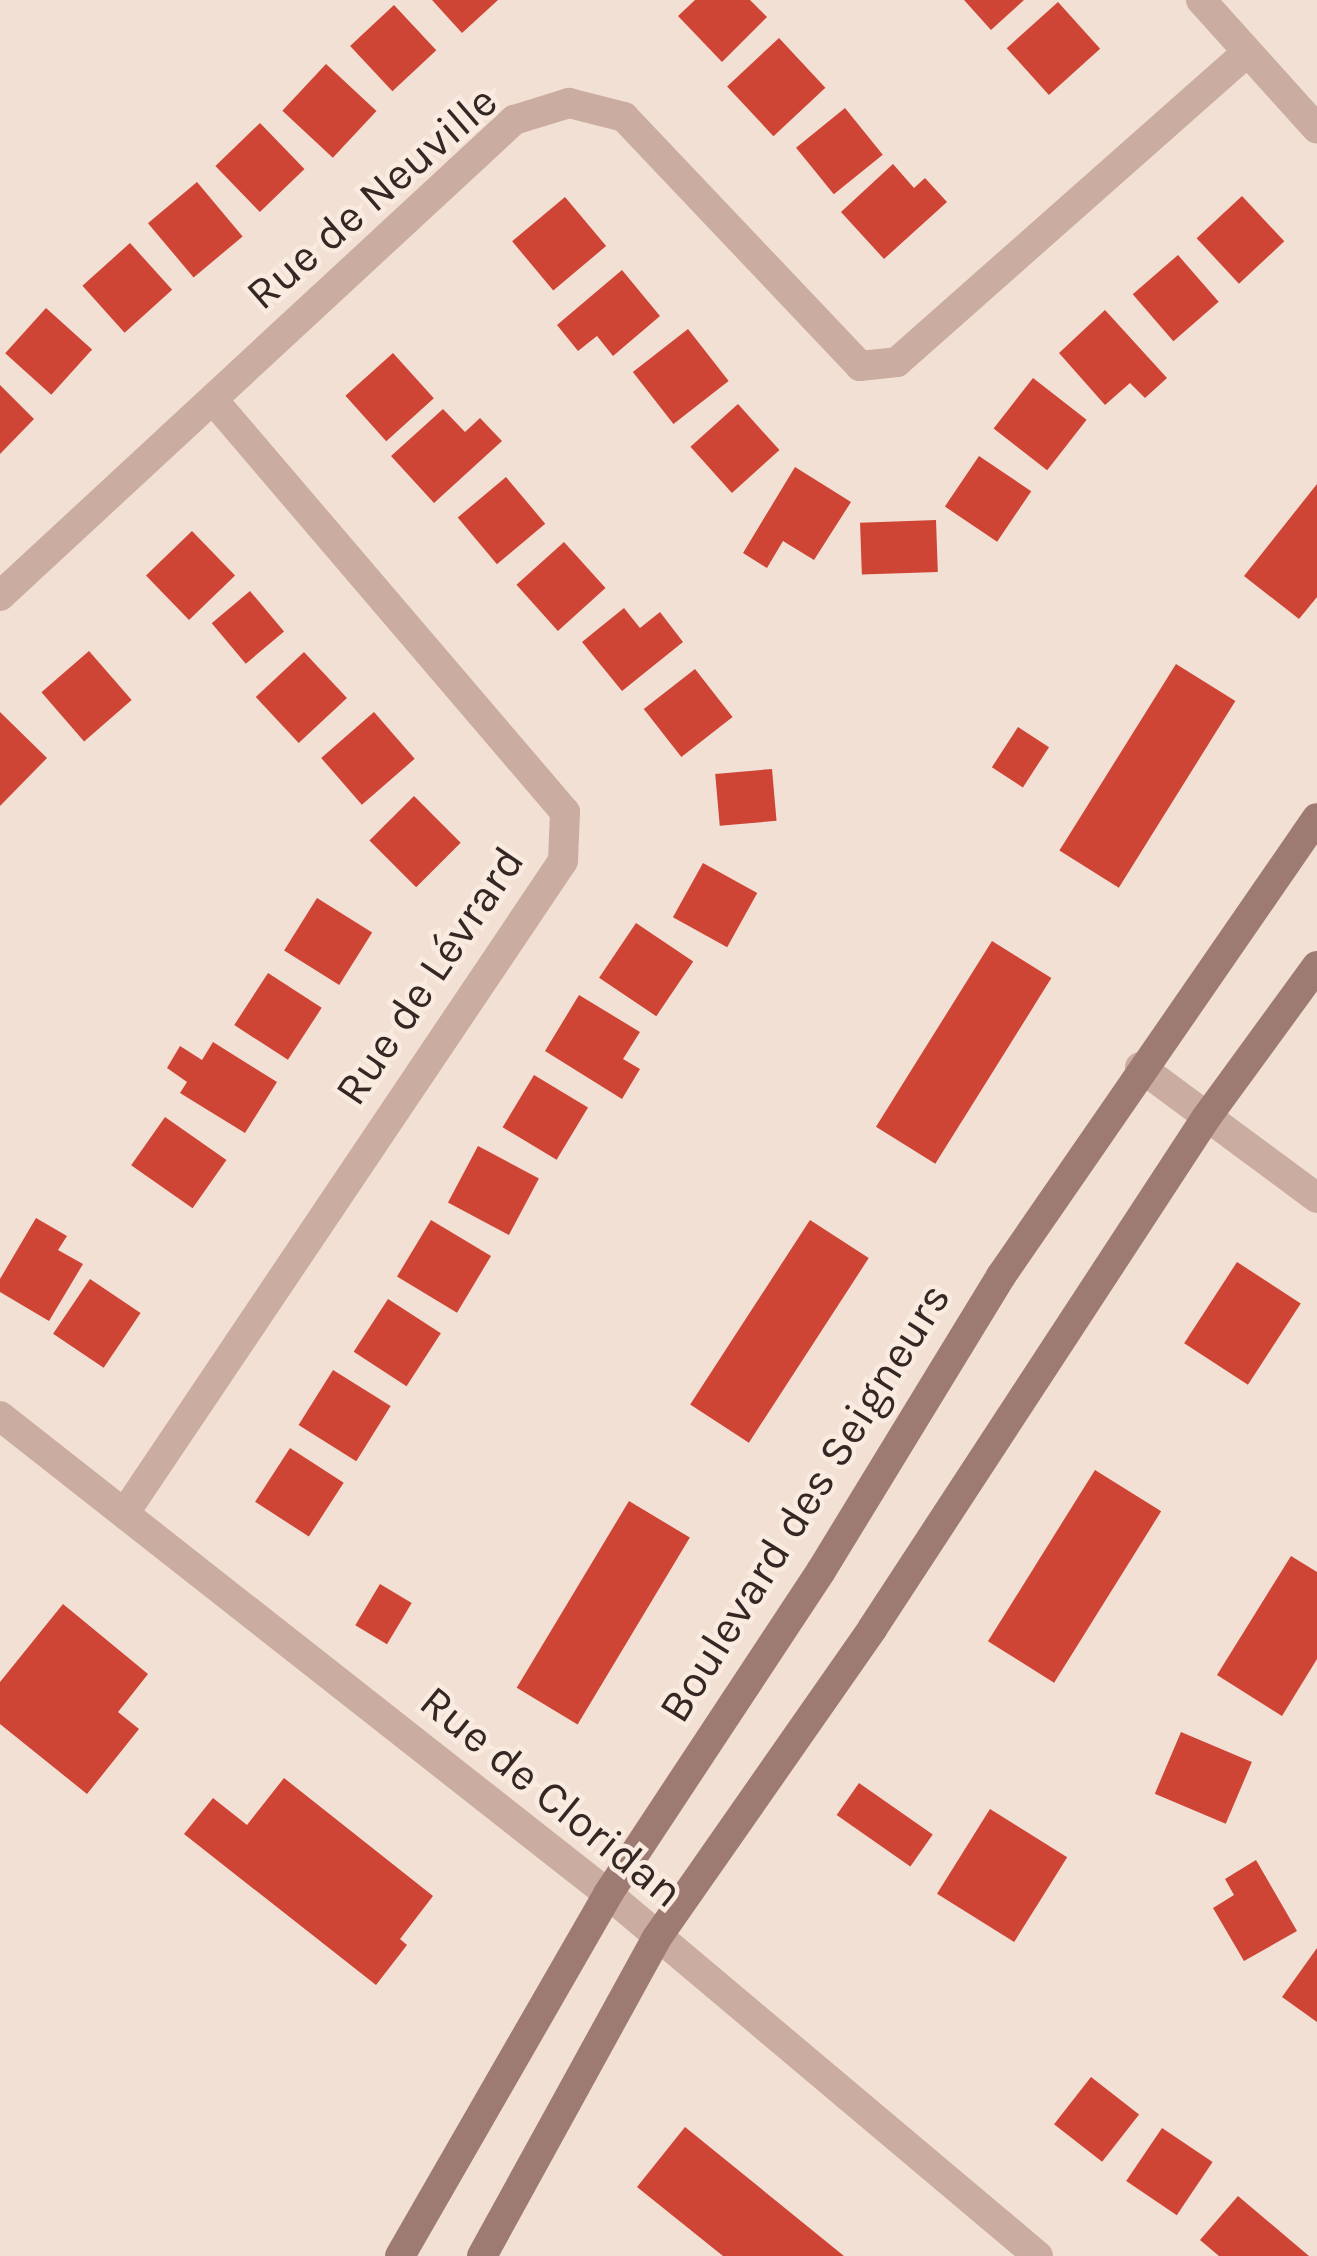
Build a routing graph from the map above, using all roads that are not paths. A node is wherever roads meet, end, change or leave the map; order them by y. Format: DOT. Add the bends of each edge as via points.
graph roads {
  1 [pos="1201,0"];
  2 [pos="1246,52"];
  3 [pos="1317,129"];
  4 [pos="214,400"];
  5 [pos="0,596"];
  6 [pos="1317,818"];
  7 [pos="1317,966"];
  8 [pos="1140,1067"];
  9 [pos="1205,1118"];
  10 [pos="1317,1198"];
  11 [pos="0,1416"];
  12 [pos="126,1511"];
  13 [pos="608,1894"];
  14 [pos="656,1939"];
  15 [pos="400,2256"];
  16 [pos="482,2256"];
  17 [pos="1038,2256"];
  1 -- 2 [label="street"];
  2 -- 3 [label="street"];
  2 -- 4 [label="street, Rue de Neuville" via="897,362 860,366 624,117 569,103 514,120"];
  4 -- 5 [label="street, Rue de Neuville"];
  4 -- 12 [label="street, Rue de Lévrard" via="565,812 563,861"];
  6 -- 8 [label="street, Boulevard des Seigneurs"];
  7 -- 9 [label="street"];
  8 -- 9 [label="street"];
  8 -- 13 [label="street, Boulevard des Seigneurs"];
  9 -- 10 [label="street"];
  9 -- 14 [label="street" via="872,1629"];
  11 -- 12 [label="street, Rue de Cloridan"];
  12 -- 13 [label="street, Rue de Cloridan"];
  13 -- 14 [label="street, Rue de Cloridan"];
  13 -- 15 [label="street, Boulevard des Seigneurs"];
  14 -- 16 [label="street"];
  14 -- 17 [label="street, Rue de Cloridan"];
}
